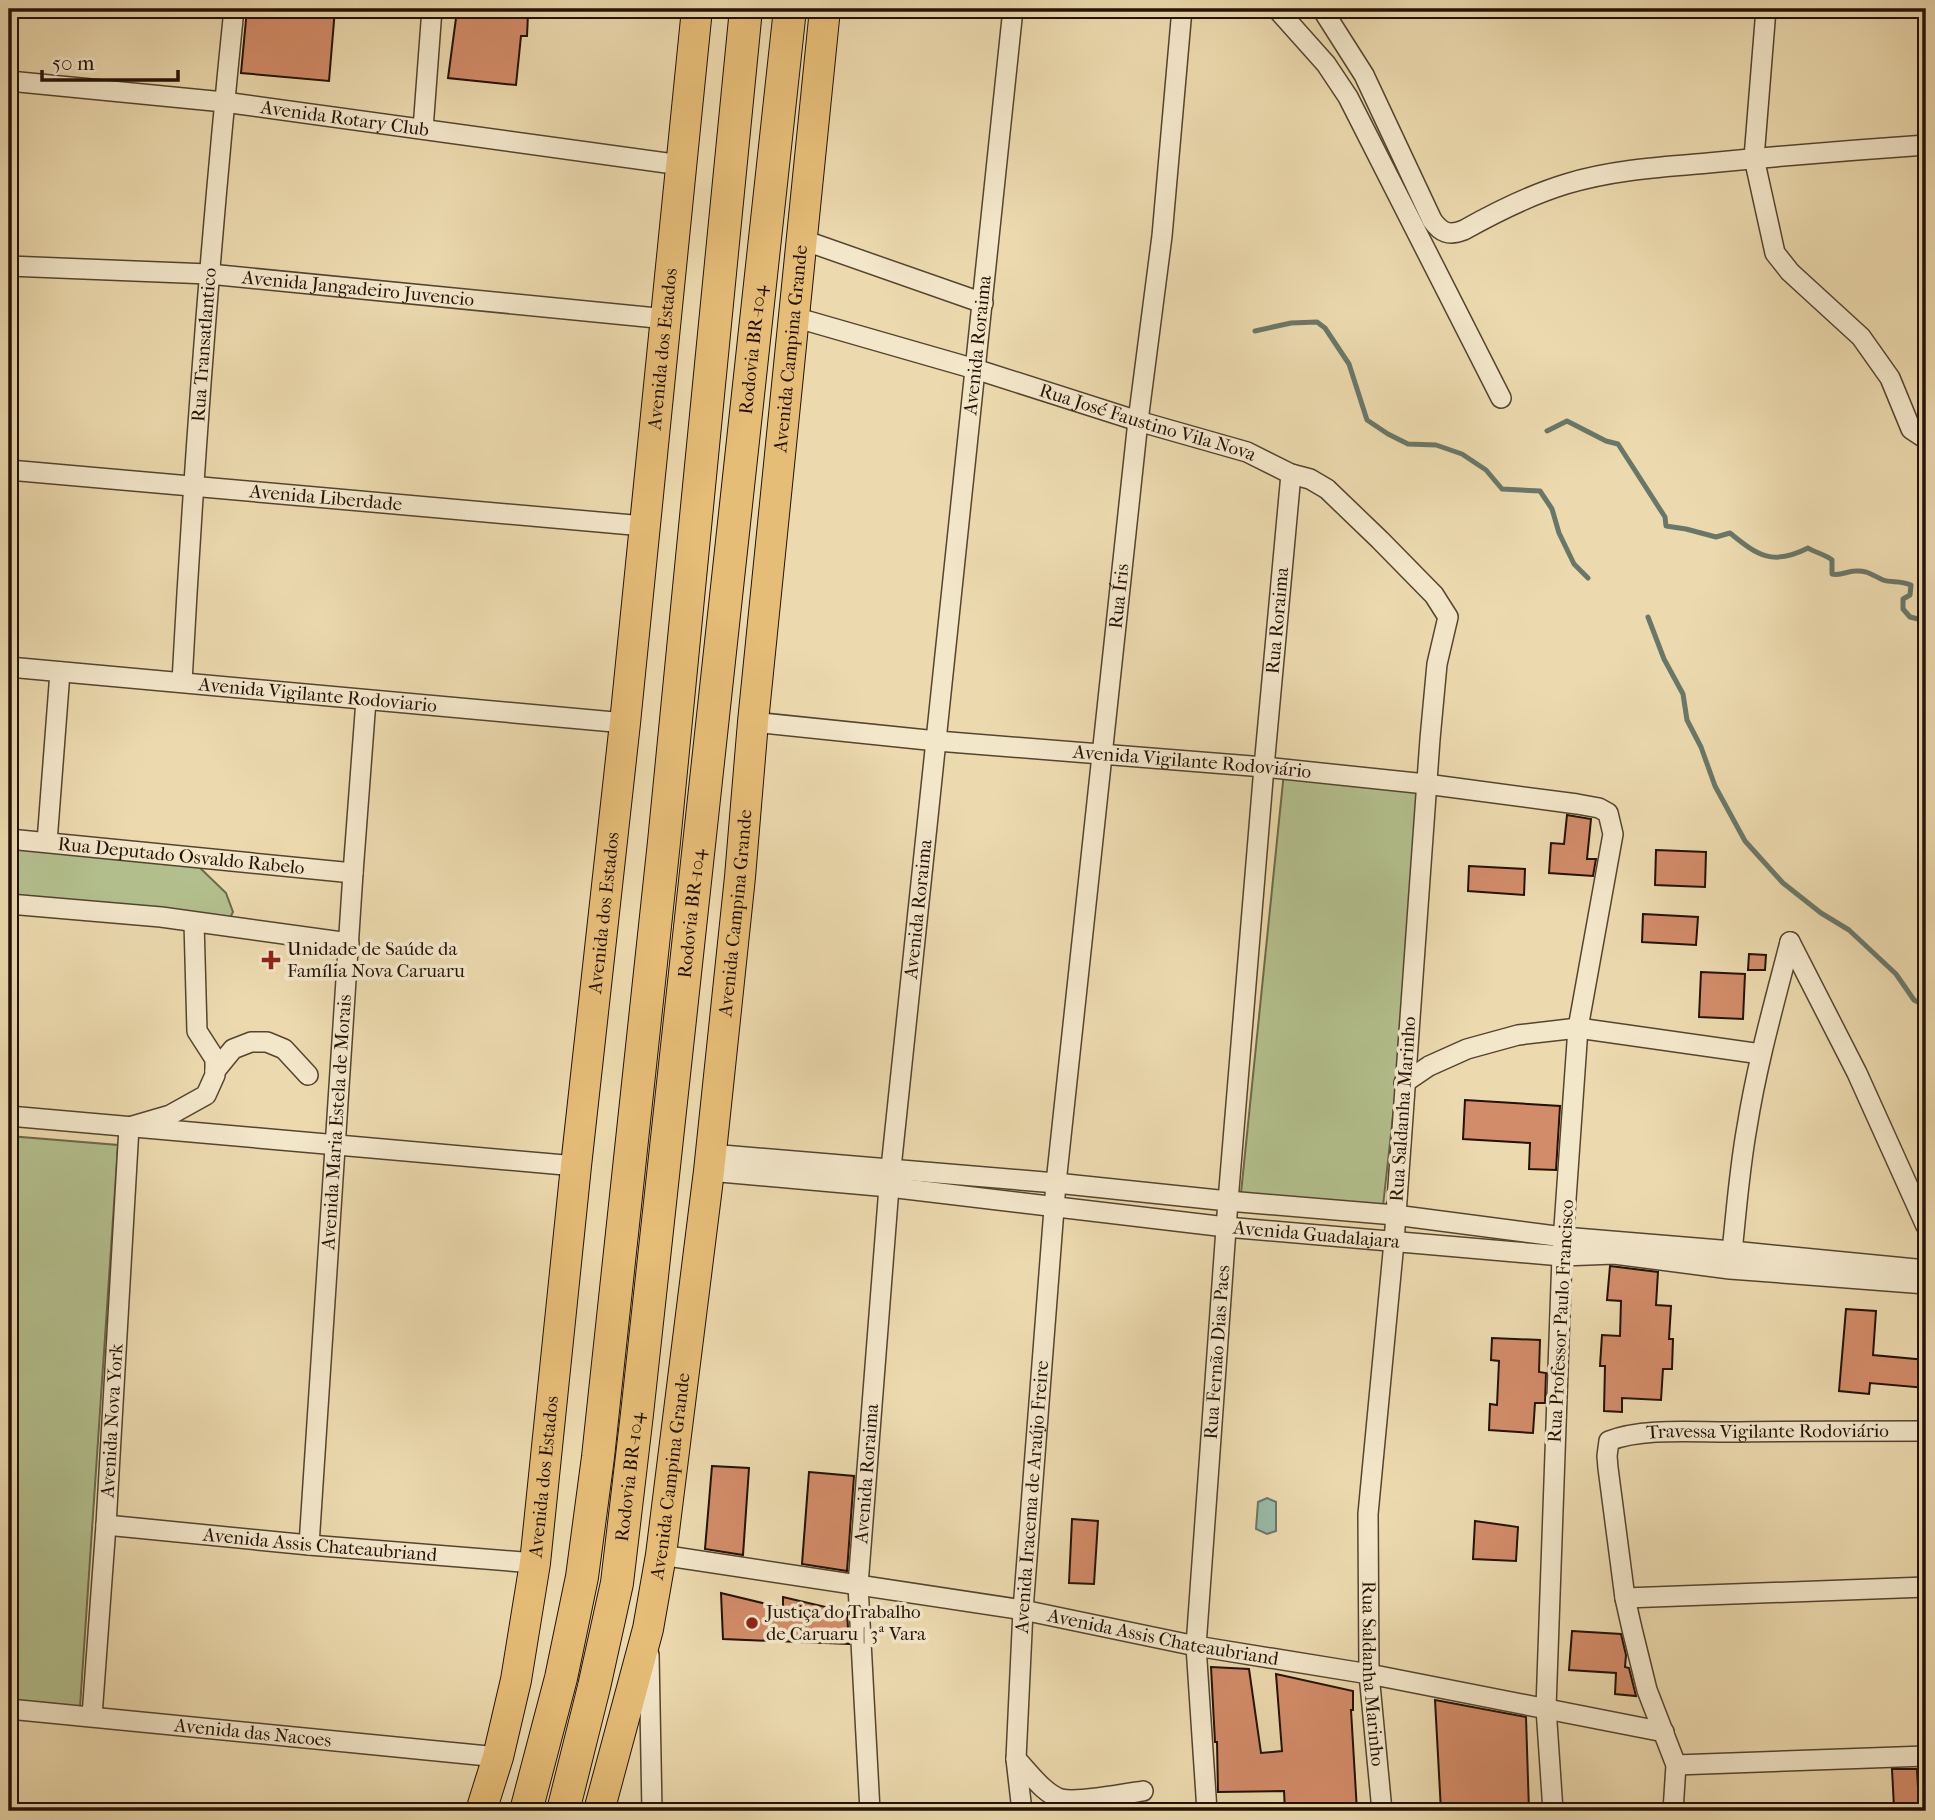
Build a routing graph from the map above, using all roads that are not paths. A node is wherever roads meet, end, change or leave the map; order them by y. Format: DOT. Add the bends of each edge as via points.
graph roads {
  1 [pos="234,9"];
  2 [pos="432,9"];
  3 [pos="697,9"];
  4 [pos="746,9"];
  5 [pos="790,9"];
  6 [pos="825,9"];
  7 [pos="1013,9"];
  8 [pos="1182,9"];
  9 [pos="1277,9"];
  10 [pos="1322,9"];
  11 [pos="1766,9"];
  12 [pos="9,81"];
  13 [pos="225,102"];
  14 [pos="423,129"];
  15 [pos="1926,145"];
  16 [pos="1754,158"];
  17 [pos="681,164"];
  18 [pos="803,240"];
  19 [pos="9,266"];
  20 [pos="209,274"];
  21 [pos="983,303"];
  22 [pos="794,317"];
  23 [pos="667,319"];
  24 [pos="975,369"];
  25 [pos="1501,398"];
  26 [pos="1138,421"];
  27 [pos="1926,439"];
  28 [pos="9,470"];
  29 [pos="1292,474"];
  30 [pos="193,486"];
  31 [pos="644,526"];
  32 [pos="1448,617"];
  33 [pos="9,667"];
  34 [pos="60,671"];
  35 [pos="182,682"];
  36 [pos="366,700"];
  37 [pos="753,722"];
  38 [pos="625,723"];
  39 [pos="937,741"];
  40 [pos="1103,753"];
  41 [pos="1264,767"];
  42 [pos="1426,784"];
  43 [pos="1613,834"];
  44 [pos="9,839"];
  45 [pos="47,842"];
  46 [pos="353,873"];
  47 [pos="9,904"];
  48 [pos="194,922"];
  49 [pos="349,943"];
  50 [pos="1578,1028"];
  51 [pos="1761,1054"];
  52 [pos="215,1071"];
  53 [pos="308,1075"];
  54 [pos="1404,1083"];
  55 [pos="9,1116"];
  56 [pos="130,1127"];
  57 [pos="336,1146"];
  58 [pos="709,1163"];
  59 [pos="576,1166"];
  60 [pos="890,1178"];
  61 [pos="1056,1183"];
  62 [pos="1228,1201"];
  63 [pos="1054,1207"];
  64 [pos="1395,1215"];
  65 [pos="1926,1226"];
  66 [pos="1226,1227"];
  67 [pos="1394,1242"];
  68 [pos="1562,1247"];
  69 [pos="1731,1260"];
  70 [pos="1926,1270"];
  71 [pos="1926,1284"];
  72 [pos="1926,1431"];
  73 [pos="106,1525"];
  74 [pos="309,1545"];
  75 [pos="662,1555"];
  76 [pos="535,1563"];
  77 [pos="858,1585"];
  78 [pos="1926,1587"];
  79 [pos="1625,1598"];
  80 [pos="1023,1610"];
  81 [pos="648,1629"];
  82 [pos="1196,1646"];
  83 [pos="1369,1674"];
  84 [pos="1546,1708"];
  85 [pos="9,1709"];
  86 [pos="92,1716"];
  87 [pos="1664,1732"];
  88 [pos="1926,1756"];
  89 [pos="498,1757"];
  90 [pos="1016,1759"];
  91 [pos="1676,1765"];
  92 [pos="1143,1791"];
  93 [pos="1066,1805"];
  94 [pos="481,1811"];
  95 [pos="526,1811"];
  96 [pos="563,1811"];
  97 [pos="599,1811"];
  98 [pos="652,1811"];
  99 [pos="870,1811"];
  100 [pos="1022,1811"];
  101 [pos="1207,1811"];
  102 [pos="1382,1811"];
  103 [pos="1553,1811"];
  104 [pos="1673,1811"];
  1 -- 13 [label="street, Rua Transatlantico"];
  2 -- 14 [label="street"];
  3 -- 17 [label="main road, Avenida dos Estados"];
  4 -- 95 [label="highway, Rodovia BR-104" via="598,1457 582,1577"];
  5 -- 96 [label="highway, Rodovia BR-104" via="617,1583"];
  6 -- 18 [label="main road, Avenida Campina Grande"];
  7 -- 21 [label="street, Avenida Roraima"];
  8 -- 26 [label="street, Rua Íris" via="1162,236"];
  9 -- 25 [label="street" via="1326,64 1348,97"];
  10 -- 16 [label="street" via="1364,75 1432,220 1447,233 1464,230 1538,194 1601,175"];
  11 -- 16 [label="street"];
  12 -- 13 [label="street, Avenida Rotary Club"];
  13 -- 14 [label="street, Avenida Rotary Club"];
  13 -- 20 [label="street, Rua Transatlantico"];
  14 -- 17 [label="street, Avenida Rotary Club"];
  15 -- 16 [label="street"];
  16 -- 27 [label="street" via="1775,253 1861,337 1890,378 1911,429"];
  17 -- 23 [label="main road, Avenida dos Estados"];
  18 -- 21 [label="street"];
  18 -- 22 [label="main road, Avenida Campina Grande"];
  19 -- 20 [label="street, Avenida Jangadeiro Juvencio"];
  20 -- 23 [label="street, Avenida Jangadeiro Juvencio"];
  20 -- 30 [label="street, Rua Transatlantico"];
  21 -- 24 [label="street, Avenida Roraima"];
  22 -- 24 [label="street, Rua José Faustino Vila Nova"];
  22 -- 37 [label="main road, Avenida Campina Grande"];
  23 -- 31 [label="main road, Avenida dos Estados"];
  24 -- 26 [label="street, Rua José Faustino Vila Nova"];
  24 -- 39 [label="street, Avenida Roraima"];
  26 -- 29 [label="street, Rua José Faustino Vila Nova" via="1247,452"];
  26 -- 40 [label="street, Rua Íris"];
  28 -- 30 [label="street, Avenida Liberdade"];
  29 -- 32 [label="street, Rua José Faustino Vila Nova" via="1319,484 1338,499 1434,594"];
  29 -- 41 [label="street, Rua Roraima"];
  30 -- 31 [label="street, Avenida Liberdade"];
  30 -- 35 [label="street, Rua Transatlantico"];
  31 -- 38 [label="main road, Avenida dos Estados"];
  32 -- 42 [label="street, Rua Saldanha Marinho" via="1437,664"];
  33 -- 34 [label="street, Avenida Vigilante Rodoviario"];
  34 -- 35 [label="street, Avenida Vigilante Rodoviario"];
  34 -- 45 [label="street"];
  35 -- 36 [label="street, Avenida Vigilante Rodoviario"];
  36 -- 38 [label="street, Avenida Vigilante Rodoviario"];
  36 -- 46 [label="street, Avenida Maria Estela de Morais"];
  37 -- 39 [label="street, Avenida Vigilante Rodoviário"];
  37 -- 58 [label="main road, Avenida Campina Grande"];
  38 -- 59 [label="main road, Avenida dos Estados"];
  39 -- 40 [label="street, Avenida Vigilante Rodoviário"];
  39 -- 60 [label="street, Avenida Roraima"];
  40 -- 41 [label="street, Avenida Vigilante Rodoviário"];
  40 -- 61 [label="street, Rua Íris"];
  41 -- 42 [label="street, Avenida Vigilante Rodoviário"];
  41 -- 62 [label="street, Rua Fernão Dias Paes"];
  42 -- 43 [label="street, Avenida Vigilante Rodoviário" via="1599,808 1608,813"];
  42 -- 54 [label="street, Rua Saldanha Marinho"];
  43 -- 50 [label="street, Rua Professor Paulo Francisco"];
  44 -- 45 [label="street, Rua Deputado Osvaldo Rabelo"];
  45 -- 46 [label="street, Rua Deputado Osvaldo Rabelo"];
  46 -- 49 [label="street, Avenida Maria Estela de Morais"];
  47 -- 48 [label="street"];
  48 -- 49 [label="street"];
  48 -- 52 [label="street" via="198,1031 215,1059"];
  49 -- 57 [label="street, Avenida Maria Estela de Morais"];
  50 -- 51 [label="street"];
  50 -- 54 [label="street" via="1518,1035 1467,1049"];
  50 -- 68 [label="street, Rua Professor Paulo Francisco"];
  51 -- 65 [label="street" via="1790,942 1857,1073"];
  51 -- 69 [label="street" via="1746,1127"];
  52 -- 53 [label="street" via="233,1049 267,1042 284,1049"];
  52 -- 56 [label="street" via="206,1095 170,1115"];
  54 -- 64 [label="street, Rua Saldanha Marinho"];
  55 -- 56 [label="street"];
  56 -- 57 [label="street"];
  56 -- 73 [label="street, Avenida Nova York"];
  57 -- 59 [label="street"];
  57 -- 74 [label="street, Avenida Maria Estela de Morais"];
  58 -- 60 [label="street, Avenida Guadalajara"];
  58 -- 75 [label="main road, Avenida Campina Grande"];
  59 -- 76 [label="main road, Avenida dos Estados"];
  60 -- 61 [label="street"];
  60 -- 63 [label="street, Avenida Guadalajara"];
  60 -- 77 [label="street, Avenida Roraima"];
  61 -- 62 [label="street"];
  61 -- 63 [label="street, Avenida Iracema de Araújo Freire"];
  62 -- 64 [label="street"];
  62 -- 66 [label="street, Rua Fernão Dias Paes"];
  63 -- 66 [label="street, Avenida Guadalajara"];
  63 -- 80 [label="street, Avenida Iracema de Araújo Freire"];
  64 -- 67 [label="street, Rua Saldanha Marinho"];
  64 -- 68 [label="street"];
  66 -- 67 [label="street, Avenida Guadalajara"];
  66 -- 82 [label="street, Rua Fernão Dias Paes"];
  67 -- 68 [label="street, Avenida Guadalajara"];
  67 -- 83 [label="street, Rua Saldanha Marinho" via="1368,1514"];
  68 -- 69 [label="street"];
  68 -- 84 [label="street, Rua Professor Paulo Francisco"];
  69 -- 70 [label="street"];
  69 -- 71 [label="street"];
  72 -- 79 [label="street, Travessa Vigilante Rodoviário" via="1685,1432 1637,1434 1609,1441 1608,1468"];
  73 -- 74 [label="street, Avenida Assis Chateaubriand"];
  73 -- 86 [label="street, Avenida Nova York"];
  74 -- 76 [label="street, Avenida Assis Chateaubriand"];
  75 -- 77 [label="street, Avenida Assis Chateaubriand"];
  75 -- 81 [label="main road, Avenida Campina Grande"];
  76 -- 89 [label="main road, Avenida dos Estados"];
  77 -- 80 [label="street, Avenida Assis Chateaubriand"];
  77 -- 99 [label="street, Avenida Roraima"];
  78 -- 79 [label="street"];
  79 -- 87 [label="street" via="1647,1690"];
  80 -- 82 [label="street, Avenida Assis Chateaubriand"];
  80 -- 90 [label="street, Avenida Iracema de Araújo Freire"];
  81 -- 97 [label="main road, Avenida Campina Grande"];
  81 -- 98 [label="street"];
  82 -- 83 [label="street, Avenida Assis Chateaubriand"];
  82 -- 101 [label="street, Rua Fernão Dias Paes"];
  83 -- 84 [label="street, Avenida Assis Chateaubriand"];
  83 -- 102 [label="street, Rua Saldanha Marinho"];
  84 -- 87 [label="street, Avenida Assis Chateaubriand"];
  84 -- 103 [label="street, Rua Professor Paulo Francisco"];
  85 -- 86 [label="street, Avenida das Nacoes"];
  86 -- 89 [label="street, Avenida das Nacoes"];
  87 -- 91 [label="street"];
  88 -- 91 [label="street"];
  89 -- 94 [label="main road, Avenida dos Estados"];
  90 -- 93 [label="street"];
  90 -- 100 [label="street, Avenida Iracema de Araújo Freire"];
  91 -- 104 [label="street"];
  92 -- 93 [label="street"];
}
